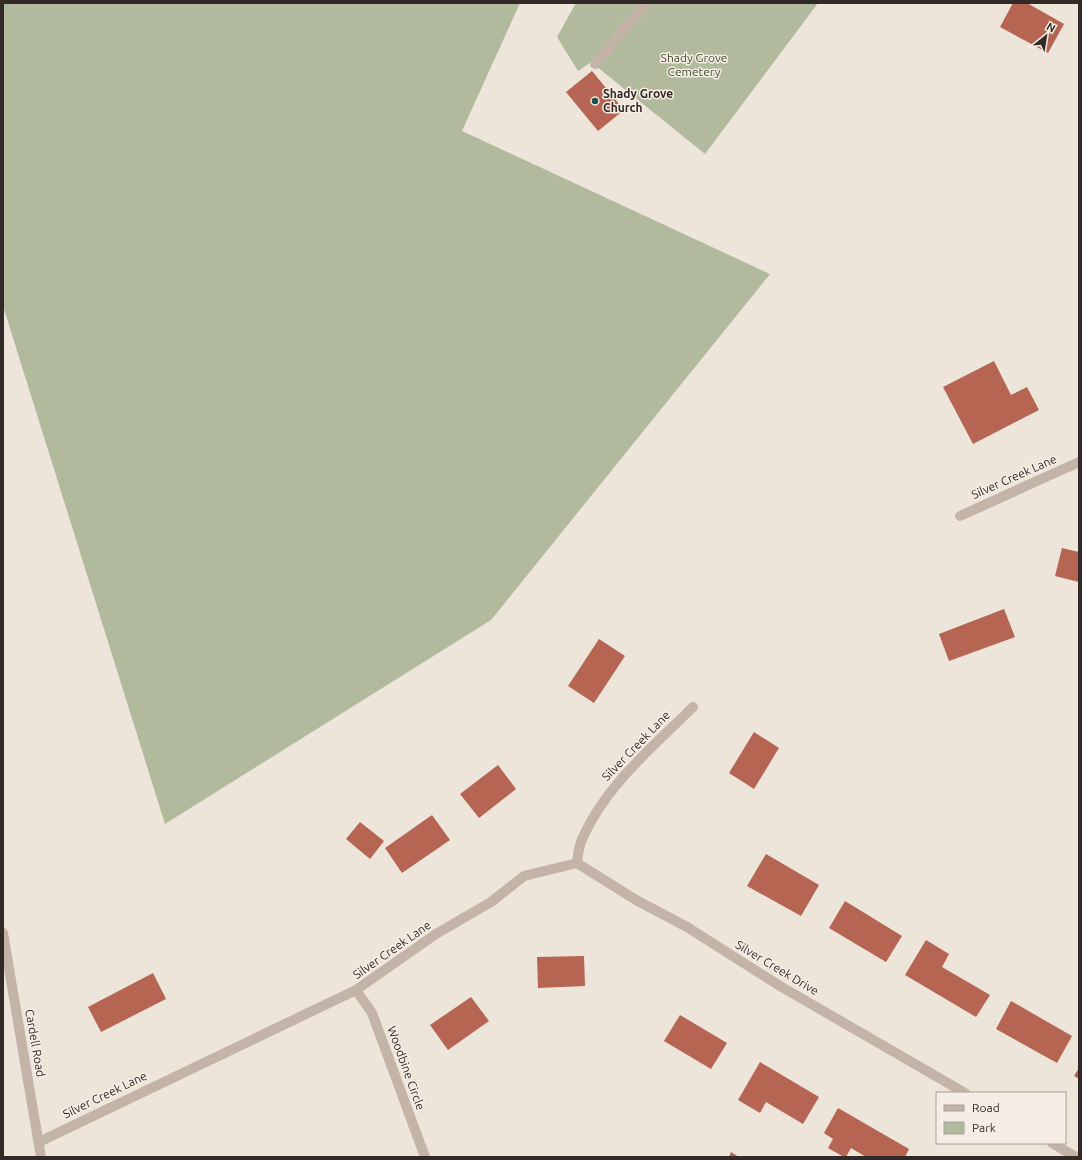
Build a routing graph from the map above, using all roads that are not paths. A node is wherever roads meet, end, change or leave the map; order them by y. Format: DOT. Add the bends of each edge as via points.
graph roads {
  1 [pos="646,3"];
  2 [pos="595,64"];
  3 [pos="1079,462"];
  4 [pos="960,516"];
  5 [pos="693,707"];
  6 [pos="577,863"];
  7 [pos="3,933"];
  8 [pos="356,990"];
  9 [pos="963,1092"];
  10 [pos="39,1142"];
  11 [pos="1054,1144"];
  12 [pos="41,1157"];
  13 [pos="425,1157"];
  14 [pos="1076,1157"];
  1 -- 2 [label="street"];
  3 -- 4 [label="street, Silver Creek Lane"];
  5 -- 6 [label="street, Silver Creek Lane" via="632,766 608,794 582,838"];
  6 -- 8 [label="street, Silver Creek Lane" via="524,876 491,902 436,934"];
  6 -- 9 [label="street, Silver Creek Drive" via="636,900 687,927 780,986"];
  7 -- 10 [label="street, Cardell Road"];
  8 -- 10 [label="street, Silver Creek Lane"];
  8 -- 13 [label="street, Woodbine Circle" via="372,1013"];
  10 -- 12 [label="street, Cardell Road"];
  11 -- 14 [label="street"];
}
